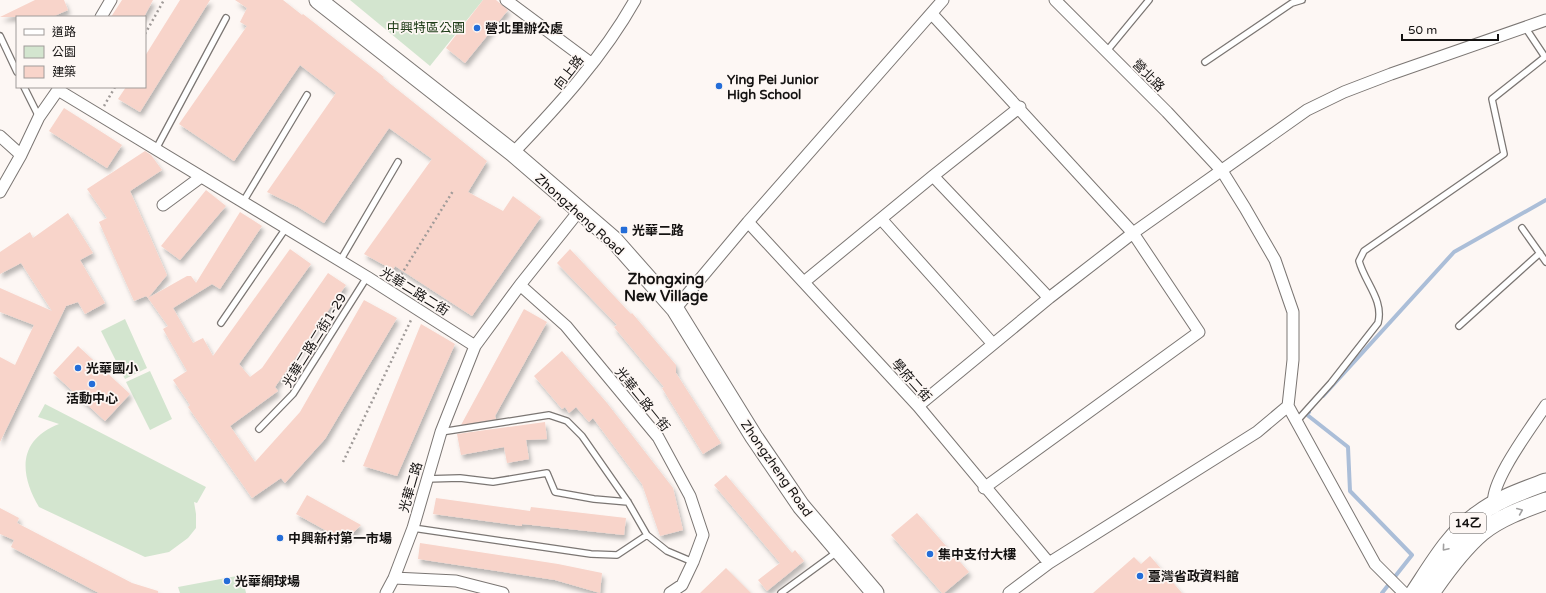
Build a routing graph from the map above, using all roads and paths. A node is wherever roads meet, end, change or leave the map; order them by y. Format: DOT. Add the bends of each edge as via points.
graph roads {
  1 [pos="111,0"];
  2 [pos="164,0"];
  3 [pos="318,0"];
  4 [pos="506,0"];
  5 [pos="635,0"];
  6 [pos="944,0"];
  7 [pos="1055,0"];
  8 [pos="1149,0"];
  9 [pos="1302,0"];
  10 [pos="932,14"];
  11 [pos="102,16"];
  12 [pos="226,18"];
  13 [pos="1546,20"];
  14 [pos="1525,26"];
  15 [pos="146,32"];
  16 [pos="0,36"];
  17 [pos="1106,52"];
  18 [pos="1205,62"];
  19 [pos="592,64"];
  20 [pos="16,70"];
  21 [pos="24,88"];
  22 [pos="114,88"];
  23 [pos="59,89"];
  24 [pos="307,95"];
  25 [pos="1020,107"];
  26 [pos="99,115"];
  27 [pos="39,117"];
  28 [pos="0,136"];
  29 [pos="156,149"];
  30 [pos="513,153"];
  31 [pos="21,155"];
  32 [pos="398,162"];
  33 [pos="1222,171"];
  34 [pos="933,176"];
  35 [pos="201,177"];
  36 [pos="453,191"];
  37 [pos="0,192"];
  38 [pos="243,202"];
  39 [pos="163,204"];
  40 [pos="579,211"];
  41 [pos="882,220"];
  42 [pos="748,222"];
  43 [pos="286,228"];
  44 [pos="1522,228"];
  45 [pos="1133,233"];
  46 [pos="1540,253"];
  47 [pos="340,261"];
  48 [pos="1546,262"];
  49 [pos="367,277"];
  50 [pos="804,282"];
  51 [pos="520,285"];
  52 [pos="391,292"];
  53 [pos="1049,298"];
  54 [pos="416,309"];
  55 [pos="675,309"];
  56 [pos="221,323"];
  57 [pos="1459,326"];
  58 [pos="993,344"];
  59 [pos="475,346"];
  60 [pos="1546,405"];
  61 [pos="918,406"];
  62 [pos="1288,406"];
  63 [pos="1296,422"];
  64 [pos="259,429"];
  65 [pos="441,432"];
  66 [pos="343,462"];
  67 [pos="426,479"];
  68 [pos="1546,482"];
  69 [pos="984,488"];
  70 [pos="1546,501"];
  71 [pos="628,502"];
  72 [pos="1493,505"];
  73 [pos="1498,521"];
  74 [pos="413,528"];
  75 [pos="648,535"];
  76 [pos="839,550"];
  77 [pos="693,562"];
  78 [pos="1049,563"];
  79 [pos="394,578"];
  80 [pos="386,593"];
  81 [pos="503,593"];
  82 [pos="670,593"];
  83 [pos="781,593"];
  84 [pos="875,593"];
  85 [pos="1009,593"];
  86 [pos="1404,593"];
  87 [pos="1414,593"];
  88 [pos="1431,593"];
  1 -- 11 [label="street"];
  2 -- 15 [label="path"];
  3 -- 30 [label="main road, Zhongzheng Road"];
  4 -- 19 [label="street"];
  5 -- 19 [label="street, 向上路"];
  6 -- 10 [label="street"];
  7 -- 17 [label="street, 營北路"];
  8 -- 17 [label="lane"];
  9 -- 18 [label="lane" via="1292,3"];
  10 -- 25 [label="street"];
  10 -- 42 [label="street"];
  12 -- 29 [label="lane"];
  13 -- 14 [label="street"];
  14 -- 33 [label="street" via="1344,92 1307,110"];
  14 -- 63 [label="lane" via="1545,57 1492,99 1504,154 1364,251 1359,261 1363,275 1379,303 1381,312 1378,323 1331,383"];
  16 -- 20 [label="lane"];
  17 -- 33 [label="street, 營北路"];
  19 -- 30 [label="street, 向上路" via="562,102"];
  21 -- 27 [label="lane"];
  22 -- 26 [label="path"];
  23 -- 26 [label="street, 光華二路二街"];
  23 -- 27 [label="street"];
  24 -- 38 [label="lane"];
  25 -- 34 [label="street"];
  25 -- 45 [label="street"];
  26 -- 29 [label="street, 光華二路二街"];
  27 -- 31 [label="street"];
  28 -- 31 [label="street"];
  29 -- 35 [label="street, 光華二路二街"];
  30 -- 40 [label="main road, Zhongzheng Road"];
  31 -- 37 [label="street"];
  32 -- 47 [label="lane"];
  33 -- 45 [label="street"];
  33 -- 62 [label="street, 營北路" via="1275,260 1293,312 1293,360"];
  34 -- 41 [label="street"];
  34 -- 53 [label="street"];
  35 -- 38 [label="street, 光華二路二街"];
  35 -- 39 [label="street"];
  36 -- 52 [label="path"];
  38 -- 43 [label="street, 光華二路二街"];
  40 -- 51 [label="street, 光華二路"];
  40 -- 55 [label="main road, Zhongzheng Road" via="614,240"];
  41 -- 50 [label="street"];
  41 -- 58 [label="street"];
  42 -- 50 [label="street, 學府二街"];
  42 -- 55 [label="street"];
  43 -- 47 [label="street, 光華二路二街"];
  43 -- 56 [label="lane"];
  44 -- 46 [label="lane"];
  45 -- 53 [label="street"];
  45 -- 69 [label="street" via="1199,332"];
  46 -- 48 [label="lane"];
  46 -- 57 [label="lane"];
  47 -- 49 [label="street, 光華二路二街"];
  49 -- 52 [label="street, 光華二路二街"];
  49 -- 64 [label="lane, 光華二路二街1-29" via="293,394"];
  50 -- 61 [label="street, 學府二街"];
  51 -- 59 [label="street, 光華二路"];
  51 -- 77 [label="street, 光華二路一街" via="566,326 658,437 690,496 703,535"];
  52 -- 54 [label="street, 光華二路二街"];
  53 -- 58 [label="street"];
  54 -- 59 [label="street, 光華二路二街"];
  54 -- 66 [label="path"];
  55 -- 76 [label="main road, Zhongzheng Road" via="762,449 801,506"];
  58 -- 61 [label="street"];
  59 -- 65 [label="street, 光華二路"];
  60 -- 72 [label="street" via="1504,467"];
  61 -- 69 [label="street, 學府二街"];
  62 -- 63 [label="street"];
  62 -- 78 [label="street" via="1257,432"];
  63 -- 86 [label="street" via="1375,564"];
  65 -- 67 [label="street, 光華二路"];
  65 -- 71 [label="lane" via="549,415 567,421 582,436"];
  67 -- 71 [label="lane" via="460,478 493,482 547,473 555,492 594,500"];
  67 -- 74 [label="street, 光華二路"];
  68 -- 72 [label="main road, 14乙"];
  69 -- 78 [label="street, 學府二街"];
  73 -- 70 [label="main road, 14乙, one-way"];
  71 -- 75 [label="lane"];
  72 -- 73 [label="street"];
  72 -- 87 [label="main road, 14乙, one-way" via="1476,515 1460,530"];
  73 -- 88 [label="main road, 14乙" via="1469,545"];
  74 -- 75 [label="lane" via="591,554 617,555"];
  74 -- 79 [label="street, 光華二路"];
  75 -- 77 [label="lane" via="667,551"];
  76 -- 83 [label="lane"];
  76 -- 84 [label="main road, Zhongzheng Road"];
  77 -- 82 [label="street, 光華二路一街" via="682,585"];
  78 -- 85 [label="street"];
  79 -- 80 [label="street, 光華二路"];
  79 -- 81 [label="street" via="456,581"];
}
